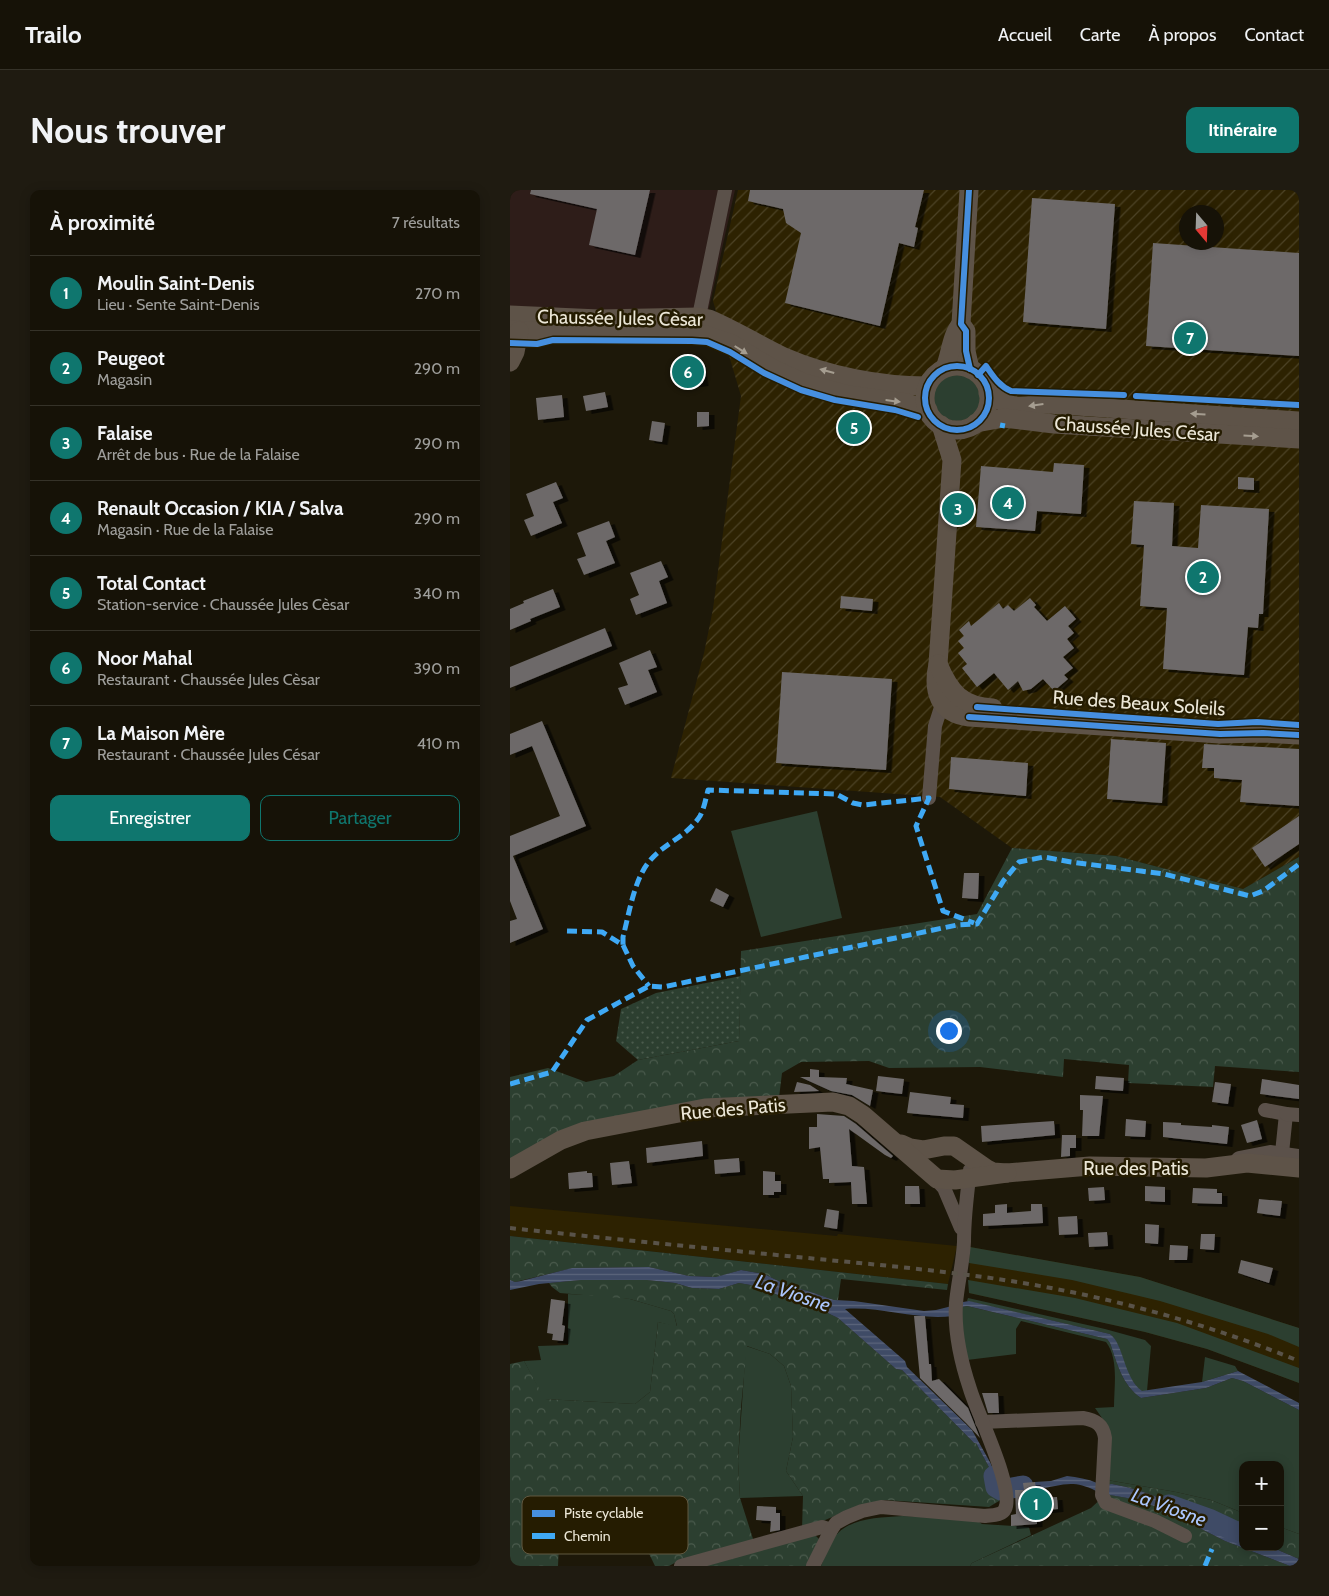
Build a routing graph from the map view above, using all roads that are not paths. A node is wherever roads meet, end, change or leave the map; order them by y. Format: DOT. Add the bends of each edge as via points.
graph roads {
  1 [pos="724,190"];
  2 [pos="969,190"];
  3 [pos="961,324"];
  4 [pos="513,325"];
  5 [pos="697,325"];
  6 [pos="510,362"];
  7 [pos="945,368"];
  8 [pos="970,369"];
  9 [pos="927,386"];
  10 [pos="988,393"];
  11 [pos="928,410"];
  12 [pos="1299,421"];
  13 [pos="941,425"];
  14 [pos="972,425"];
  15 [pos="1299,439"];
  16 [pos="952,460"];
  17 [pos="950,700"];
  18 [pos="1299,725"];
  19 [pos="1299,735"];
  20 [pos="929,798"];
  21 [pos="1264,1110"];
  22 [pos="1293,1114"];
  23 [pos="895,1141"];
  24 [pos="937,1147"];
  25 [pos="961,1150"];
  26 [pos="1282,1153"];
  27 [pos="1299,1156"];
  28 [pos="1233,1164"];
  29 [pos="1206,1168"];
  30 [pos="1299,1168"];
  31 [pos="510,1169"];
  32 [pos="1007,1172"];
  33 [pos="932,1175"];
  34 [pos="1299,1177"];
  35 [pos="969,1178"];
  36 [pos="963,1232"];
  37 [pos="982,1422"];
  38 [pos="831,1530"];
  39 [pos="1185,1536"];
  40 [pos="681,1566"];
  41 [pos="813,1566"];
  1 -- 5 [label="street"];
  2 -- 3 [label="main road"];
  3 -- 7 [label="main road" via="955,331"];
  3 -- 8 [label="main road" via="966,331"];
  4 -- 5 [label="main road, Chaussée Jules Cèsar" via="599,319"];
  4 -- 6 [label="main road" via="515,352"];
  9 -- 5 [label="main road, Chaussée Jules Cèsar, one-way" via="901,385 814,368 774,352 716,322"];
  5 -- 11 [label="main road, Chaussée Jules Cèsar, one-way" via="711,336 804,384"];
  7 -- 8 [label="main road"];
  7 -- 9 [label="main road"];
  8 -- 10 [label="main road" via="982,378"];
  9 -- 11 [label="main road"];
  12 -- 10 [label="main road, Chaussée Jules César, one-way" via="1048,404 1017,408"];
  10 -- 14 [label="main road" via="982,418"];
  11 -- 13 [label="main road"];
  13 -- 14 [label="main road" via="954,429"];
  13 -- 16 [label="main road"];
  14 -- 15 [label="main road, Chaussée Jules César, one-way" via="1004,418"];
  14 -- 16 [label="main road"];
  16 -- 17 [label="main road, Rue des Beaux Soleils" via="938,664"];
  17 -- 18 [label="main road, Rue des Beaux Soleils" via="982,708 1218,724"];
  17 -- 19 [label="main road, Rue des Beaux Soleils" via="953,713 969,717 1220,734"];
  17 -- 20 [label="street" via="935,726"];
  21 -- 22 [label="street"];
  22 -- 26 [label="street"];
  23 -- 24 [label="main road, Rue des Patis" via="916,1150"];
  23 -- 31 [label="main road, Rue des Patis" via="856,1110 833,1102 705,1108 585,1131 561,1140"];
  23 -- 33 [label="main road, Rue des Patis"];
  24 -- 25 [label="main road, Rue des Patis" via="950,1145"];
  24 -- 33 [label="street" via="928,1153 926,1159"];
  25 -- 32 [label="main road, Rue des Patis" via="992,1172"];
  25 -- 35 [label="street" via="970,1162"];
  26 -- 27 [label="street"];
  26 -- 28 [label="street" via="1258,1153 1239,1158"];
  28 -- 29 [label="main road, Rue des Patis"];
  28 -- 30 [label="main road, Rue des Patis"];
  29 -- 32 [label="main road, Rue des Patis" via="1090,1166"];
  29 -- 34 [label="main road, Rue des Patis"];
  32 -- 35 [label="main road, Rue des Patis"];
  33 -- 35 [label="main road, Rue des Patis" via="945,1180"];
  33 -- 36 [label="street" via="944,1188"];
  35 -- 36 [label="street"];
  36 -- 37 [label="street" via="956,1310 965,1374"];
  37 -- 38 [label="street" via="1006,1490 1004,1511 993,1515 881,1508 847,1517"];
  37 -- 39 [label="street" via="1093,1419 1104,1430 1102,1488 1106,1503"];
  38 -- 40 [label="street" via="822,1527"];
  38 -- 41 [label="street"];
}
